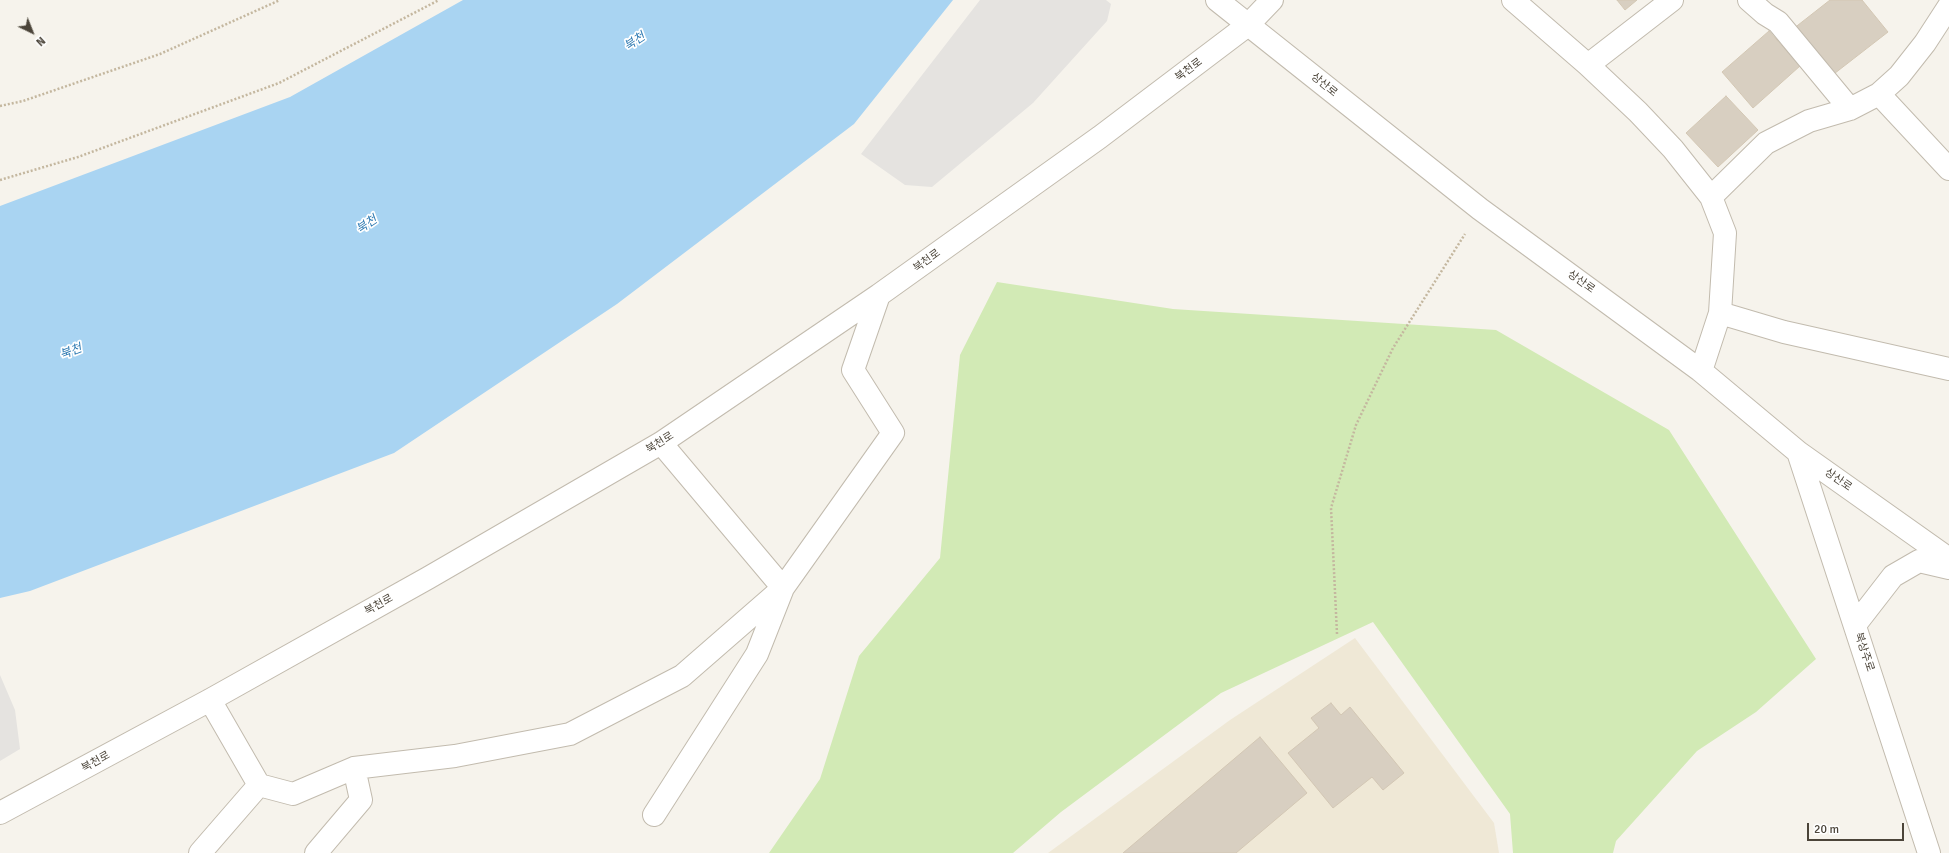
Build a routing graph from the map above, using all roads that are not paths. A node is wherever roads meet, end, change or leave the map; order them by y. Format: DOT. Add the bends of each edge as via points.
graph roads {
  1 [pos="1217,0"];
  2 [pos="1272,0"];
  3 [pos="1513,0"];
  4 [pos="1672,0"];
  5 [pos="1749,0"];
  6 [pos="1949,6"];
  7 [pos="1248,25"];
  8 [pos="1588,65"];
  9 [pos="1879,94"];
  10 [pos="1850,109"];
  11 [pos="1949,169"];
  12 [pos="1711,197"];
  13 [pos="879,295"];
  14 [pos="1720,313"];
  15 [pos="1949,369"];
  16 [pos="1701,371"];
  17 [pos="661,443"];
  18 [pos="1798,452"];
  19 [pos="1946,554"];
  20 [pos="783,588"];
  21 [pos="1855,625"];
  22 [pos="210,700"];
  23 [pos="354,768"];
  24 [pos="259,785"];
  25 [pos="0,813"];
  26 [pos="654,815"];
  27 [pos="200,853"];
  28 [pos="316,853"];
  29 [pos="1929,853"];
  1 -- 7 [label="street, 상산로"];
  2 -- 7 [label="street, 북천로"];
  3 -- 8 [label="street"];
  4 -- 8 [label="street"];
  5 -- 10 [label="street" via="1778,22"];
  6 -- 9 [label="street" via="1899,76"];
  7 -- 13 [label="street, 북천로" via="1100,138"];
  7 -- 16 [label="street, 상산로" via="1480,210"];
  8 -- 12 [label="street" via="1673,149"];
  9 -- 10 [label="street"];
  9 -- 11 [label="street"];
  10 -- 12 [label="street" via="1809,121 1766,143"];
  12 -- 14 [label="street" via="1725,233"];
  13 -- 17 [label="street, 북천로"];
  13 -- 20 [label="street" via="853,370 893,433"];
  14 -- 15 [label="street" via="1784,332"];
  14 -- 16 [label="street"];
  16 -- 18 [label="street, 상산로"];
  17 -- 20 [label="street"];
  17 -- 22 [label="street, 북천로"];
  18 -- 19 [label="street, 상산로"];
  18 -- 21 [label="street, 북상주로"];
  19 -- 21 [label="street" via="1919,561 1893,576"];
  20 -- 23 [label="street" via="682,676 570,734 455,756"];
  20 -- 26 [label="street" via="757,654"];
  21 -- 29 [label="street, 북상주로"];
  22 -- 24 [label="street"];
  22 -- 25 [label="street, 북천로"];
  23 -- 24 [label="street" via="293,794"];
  23 -- 28 [label="street" via="361,800"];
  24 -- 27 [label="street"];
}
